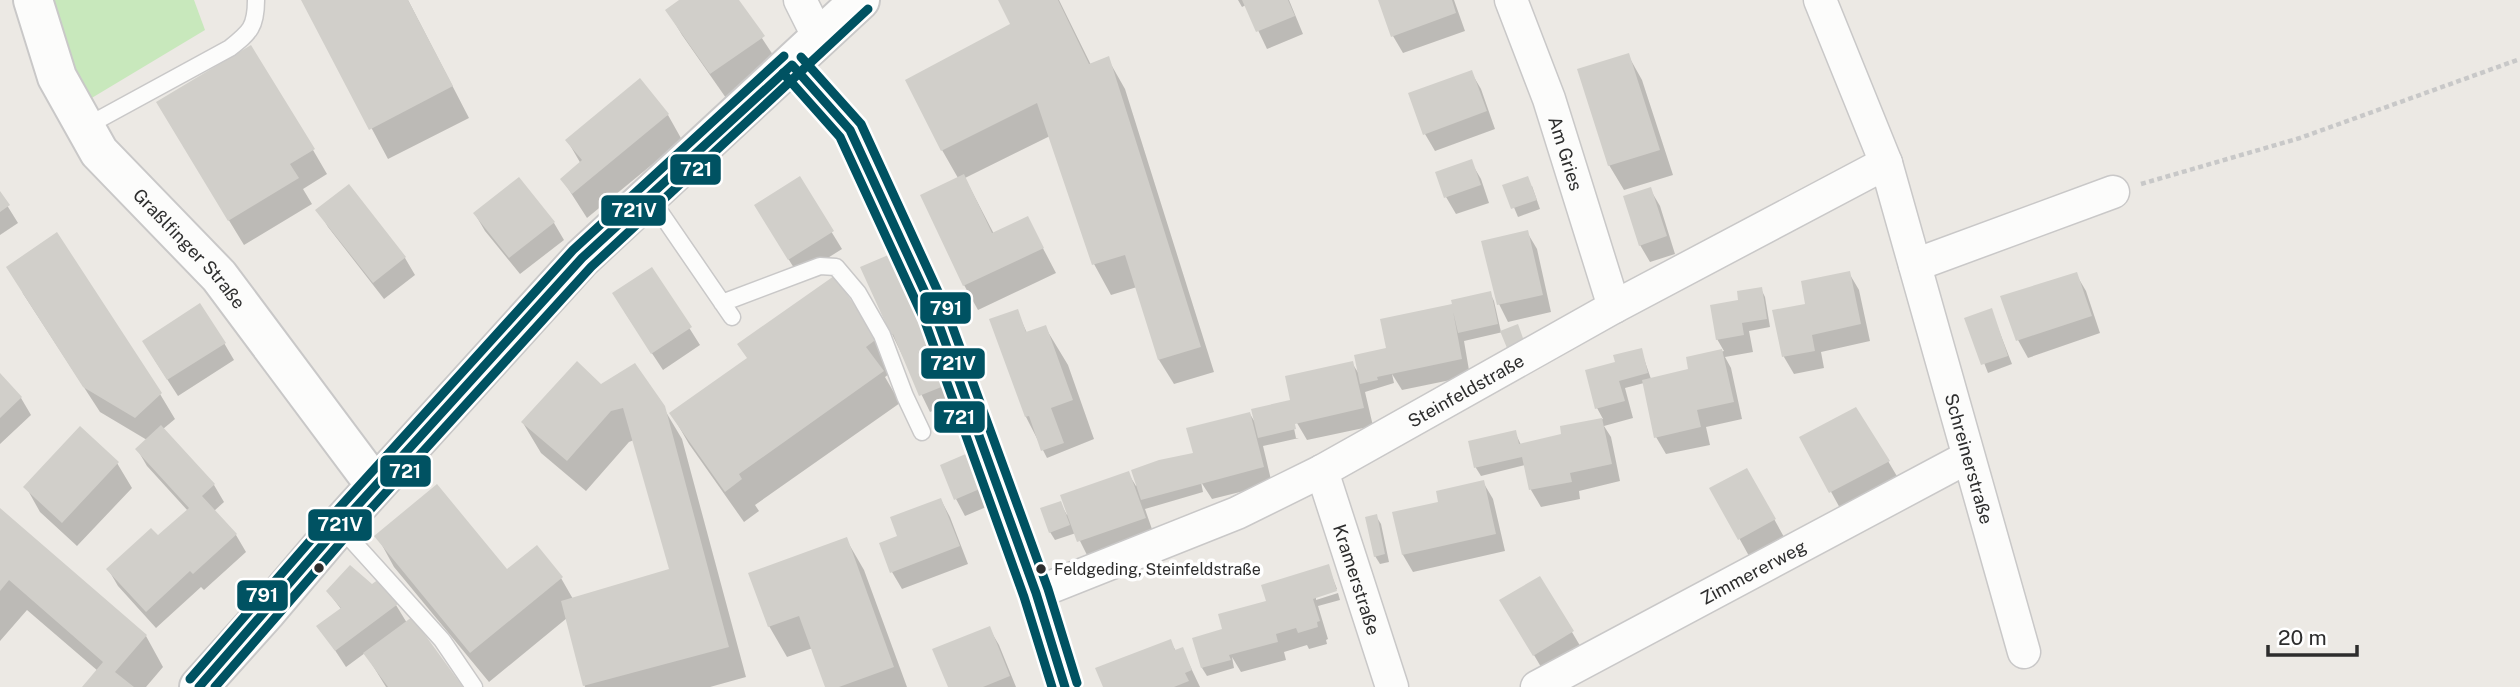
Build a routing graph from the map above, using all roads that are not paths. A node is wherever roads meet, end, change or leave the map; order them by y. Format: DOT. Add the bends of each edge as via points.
graph roads {
  1 [pos="33,0"];
  2 [pos="256,0"];
  3 [pos="800,0"];
  4 [pos="859,0"];
  5 [pos="1511,0"];
  6 [pos="1820,0"];
  7 [pos="819,38"];
  8 [pos="792,65"];
  9 [pos="85,127"];
  10 [pos="1886,163"];
  11 [pos="2113,192"];
  12 [pos="649,196"];
  13 [pos="1915,265"];
  14 [pos="722,303"];
  15 [pos="1614,307"];
  16 [pos="732,317"];
  17 [pos="922,432"];
  18 [pos="1968,457"];
  19 [pos="1322,471"];
  20 [pos="375,485"];
  21 [pos="339,526"];
  22 [pos="1036,593"];
  23 [pos="2024,652"];
  24 [pos="199,687"];
  25 [pos="474,687"];
  26 [pos="1065,687"];
  27 [pos="1392,687"];
  28 [pos="1537,687"];
  1 -- 9 [label="street, Graßlfinger Straße" via="57,77"];
  2 -- 9 [label="lane" via="256,18 249,33"];
  3 -- 7 [label="street"];
  4 -- 7 [label="street"];
  5 -- 15 [label="street, Am Gries" via="1549,99"];
  6 -- 10 [label="street, Schreinerstraße"];
  7 -- 8 [label="street"];
  8 -- 12 [label="street"];
  8 -- 22 [label="street" via="850,130 930,302"];
  9 -- 20 [label="street, Graßlfinger Straße" via="99,152 219,276"];
  10 -- 13 [label="street, Schreinerstraße"];
  10 -- 15 [label="street, Steinfeldstraße"];
  11 -- 13 [label="street"];
  12 -- 14 [label="lane"];
  12 -- 20 [label="street" via="582,258"];
  13 -- 18 [label="street, Schreinerstraße"];
  14 -- 16 [label="lane"];
  14 -- 17 [label="lane" via="820,266 836,267 858,293 882,335"];
  15 -- 19 [label="street, Steinfeldstraße"];
  18 -- 23 [label="street, Schreinerstraße"];
  18 -- 28 [label="street, Zimmererweg"];
  19 -- 22 [label="street, Steinfeldstraße" via="1237,513"];
  19 -- 27 [label="street, Kramerstraße"];
  20 -- 21 [label="street"];
  21 -- 24 [label="street"];
  21 -- 25 [label="lane" via="442,640"];
  22 -- 26 [label="street"];
}
